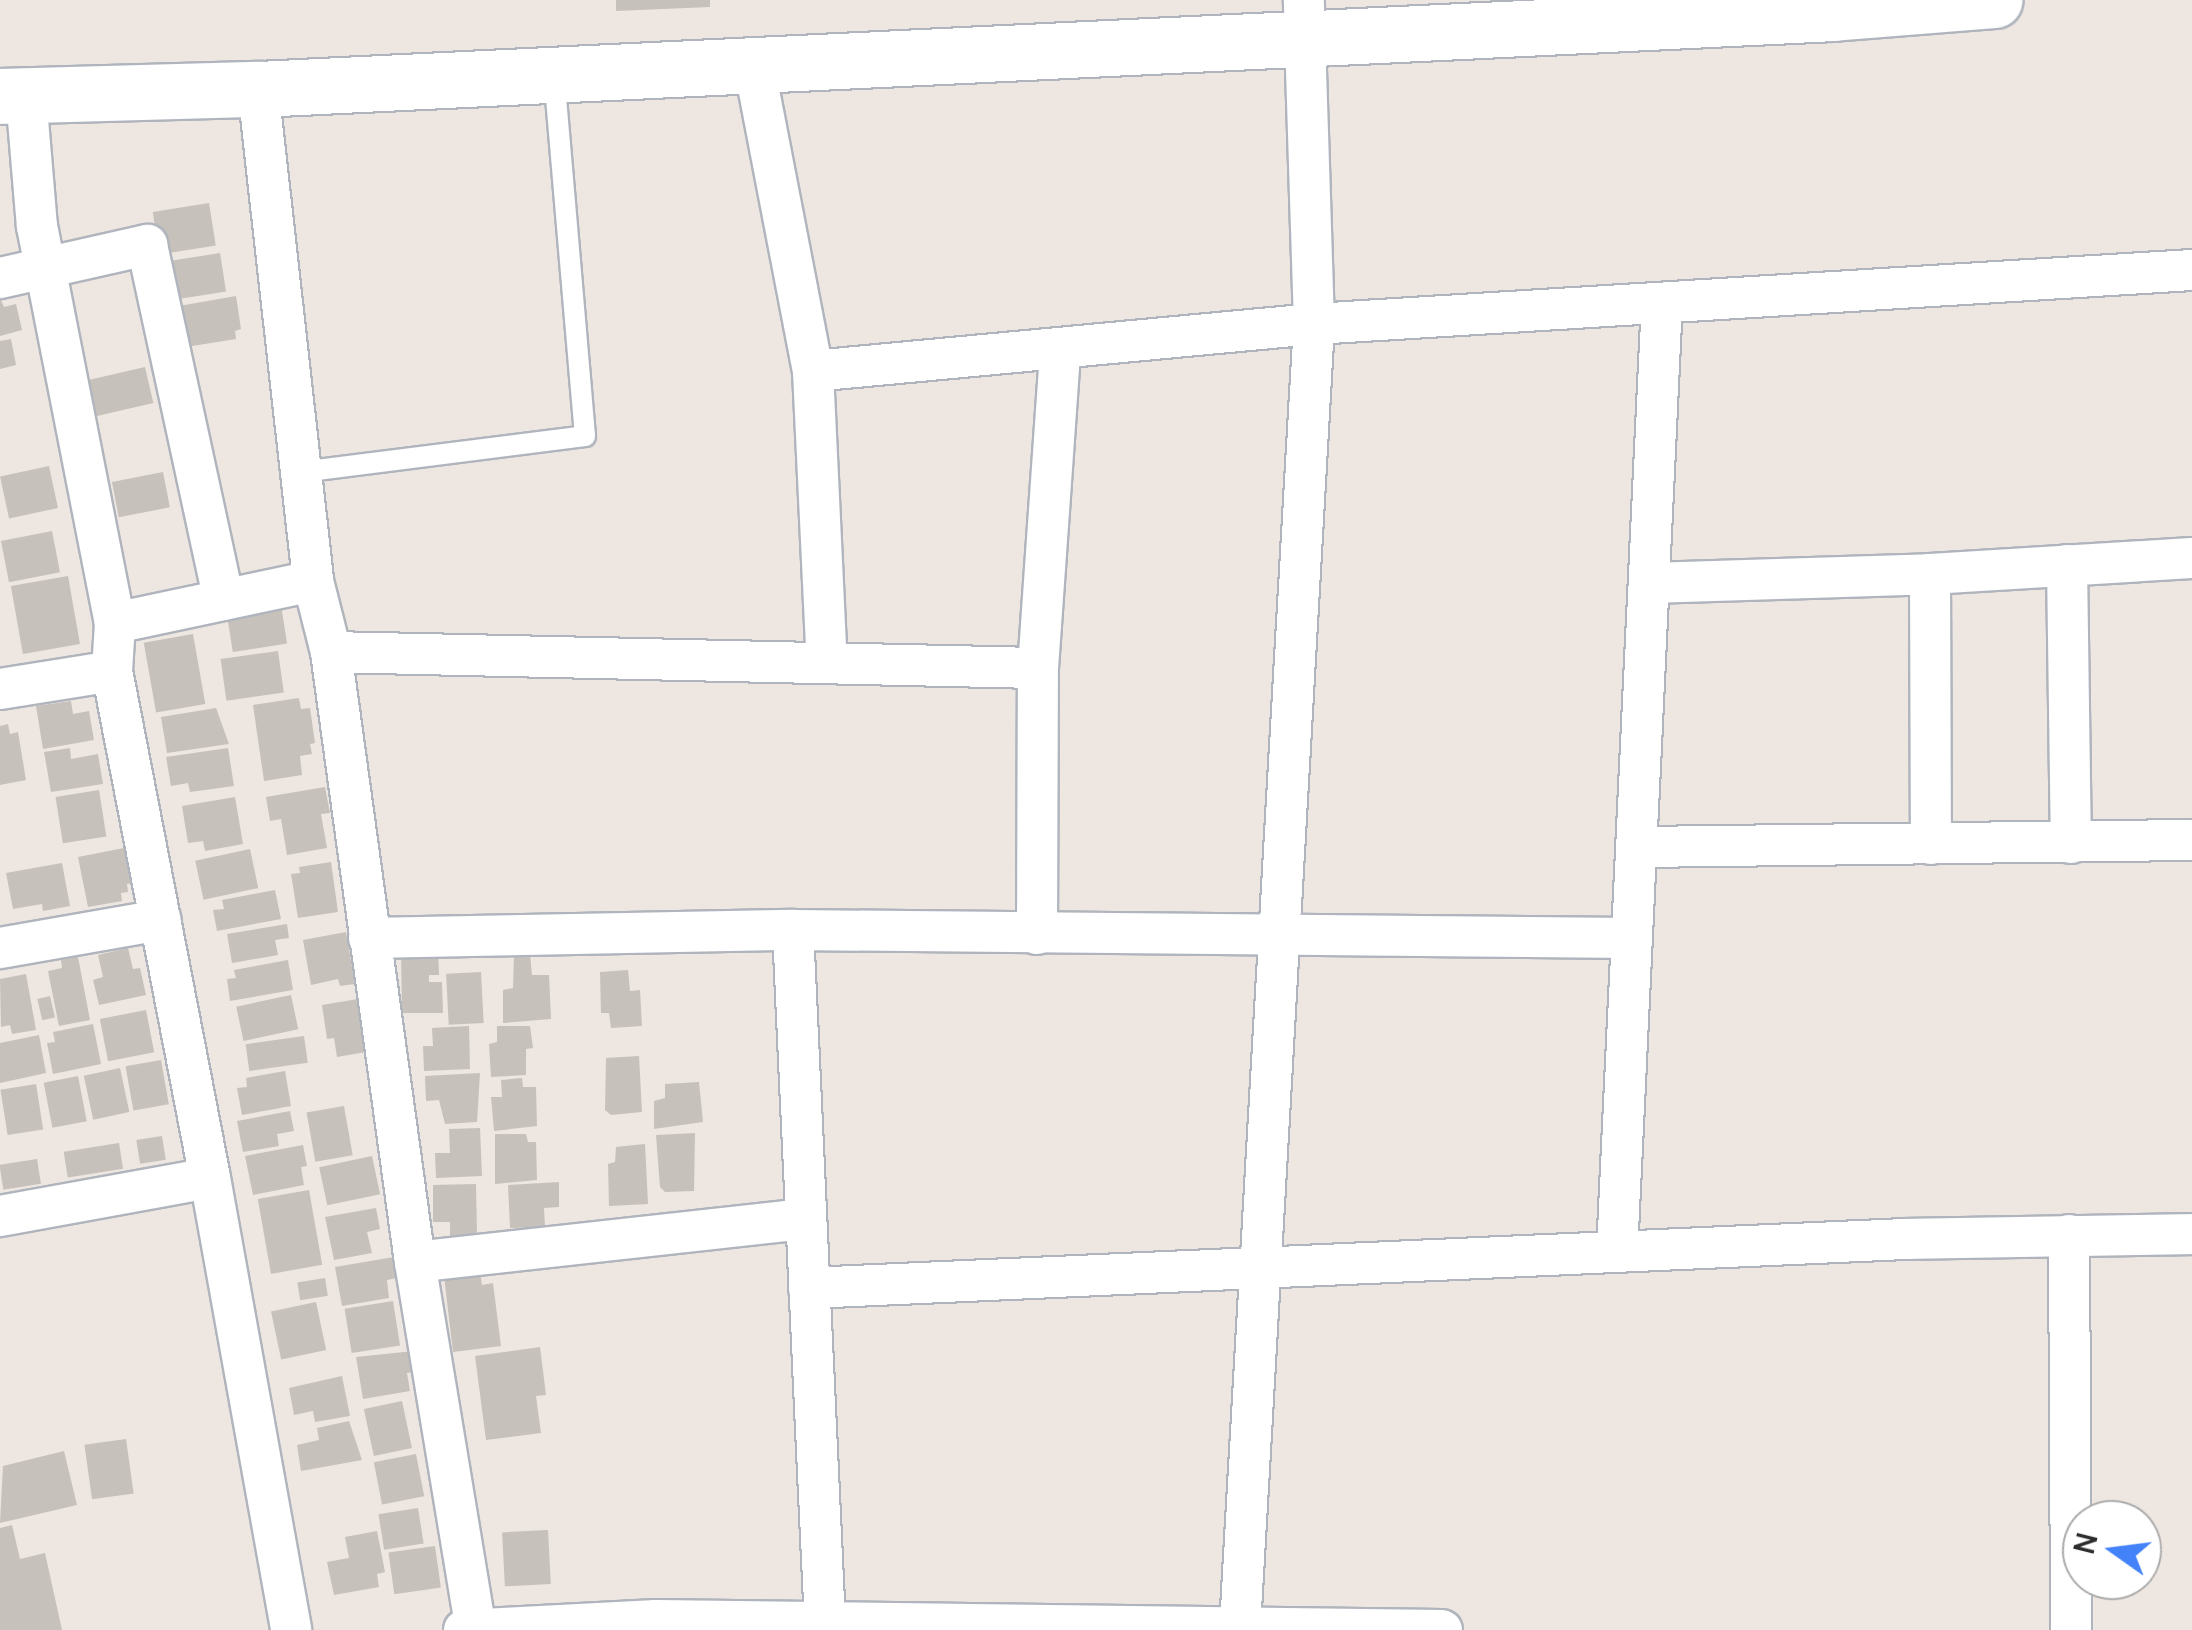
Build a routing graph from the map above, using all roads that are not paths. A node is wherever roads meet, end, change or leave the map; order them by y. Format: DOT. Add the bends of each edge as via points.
graph roads {
  1 [pos="1994,0"];
  2 [pos="1306,19"];
  3 [pos="754,65"];
  4 [pos="554,75"];
  5 [pos="258,89"];
  6 [pos="13,96"];
  7 [pos="45,270"];
  8 [pos="2192,270"];
  9 [pos="0,278"];
  10 [pos="1662,303"];
  11 [pos="1314,324"];
  12 [pos="1060,351"];
  13 [pos="812,370"];
  14 [pos="301,472"];
  15 [pos="2192,558"];
  16 [pos="2067,564"];
  17 [pos="1930,574"];
  18 [pos="313,581"];
  19 [pos="1650,584"];
  20 [pos="224,600"];
  21 [pos="115,623"];
  22 [pos="331,652"];
  23 [pos="827,663"];
  24 [pos="1038,668"];
  25 [pos="112,671"];
  26 [pos="0,689"];
  27 [pos="2192,840"];
  28 [pos="2071,843"];
  29 [pos="1931,844"];
  30 [pos="1638,847"];
  31 [pos="160,920"];
  32 [pos="792,930"];
  33 [pos="1037,934"];
  34 [pos="1281,935"];
  35 [pos="369,938"];
  36 [pos="1632,938"];
  37 [pos="0,948"];
  38 [pos="210,1178"];
  39 [pos="0,1216"];
  40 [pos="806,1219"];
  41 [pos="2192,1234"];
  42 [pos="2069,1235"];
  43 [pos="1617,1252"];
  44 [pos="415,1262"];
  45 [pos="1261,1270"];
  46 [pos="809,1288"];
  47 [pos="825,1624"];
  48 [pos="1240,1627"];
  49 [pos="476,1629"];
  50 [pos="290,1630"];
  51 [pos="464,1630"];
  52 [pos="1442,1630"];
  53 [pos="2072,1630"];
  1 -- 2 [label="street" via="1832,13"];
  2 -- 3 [label="street"];
  2 -- 11 [label="street"];
  3 -- 4 [label="street"];
  3 -- 13 [label="street"];
  4 -- 5 [label="street"];
  4 -- 14 [label="lane" via="585,436"];
  5 -- 6 [label="street"];
  5 -- 14 [label="street"];
  6 -- 7 [label="street"];
  7 -- 9 [label="street"];
  7 -- 20 [label="street" via="147,246"];
  7 -- 21 [label="street"];
  8 -- 10 [label="street"];
  10 -- 11 [label="street"];
  10 -- 19 [label="street"];
  11 -- 12 [label="street"];
  11 -- 34 [label="street"];
  12 -- 13 [label="street"];
  12 -- 24 [label="street"];
  13 -- 23 [label="street"];
  14 -- 18 [label="street"];
  15 -- 16 [label="street"];
  16 -- 17 [label="street"];
  16 -- 28 [label="street"];
  17 -- 19 [label="street"];
  17 -- 29 [label="street"];
  18 -- 20 [label="street"];
  18 -- 22 [label="street"];
  19 -- 30 [label="street"];
  20 -- 21 [label="street"];
  21 -- 25 [label="street"];
  22 -- 23 [label="street"];
  22 -- 35 [label="street"];
  23 -- 24 [label="street"];
  24 -- 33 [label="street"];
  25 -- 26 [label="street"];
  25 -- 31 [label="street"];
  27 -- 28 [label="street"];
  28 -- 29 [label="street"];
  29 -- 30 [label="street"];
  30 -- 36 [label="street"];
  31 -- 37 [label="street"];
  31 -- 38 [label="street"];
  32 -- 33 [label="street"];
  32 -- 35 [label="street"];
  32 -- 40 [label="street"];
  33 -- 34 [label="street"];
  34 -- 36 [label="street"];
  34 -- 45 [label="street"];
  35 -- 44 [label="street"];
  36 -- 43 [label="street"];
  38 -- 39 [label="street"];
  38 -- 50 [label="street"];
  40 -- 44 [label="street"];
  40 -- 46 [label="street"];
  41 -- 42 [label="street"];
  42 -- 43 [label="street"];
  42 -- 53 [label="street"];
  43 -- 45 [label="street"];
  44 -- 49 [label="street"];
  45 -- 46 [label="street"];
  45 -- 48 [label="street"];
  46 -- 47 [label="street"];
  47 -- 48 [label="street"];
  47 -- 49 [label="street" via="656,1620"];
  48 -- 52 [label="street"];
  49 -- 51 [label="street"];
}
